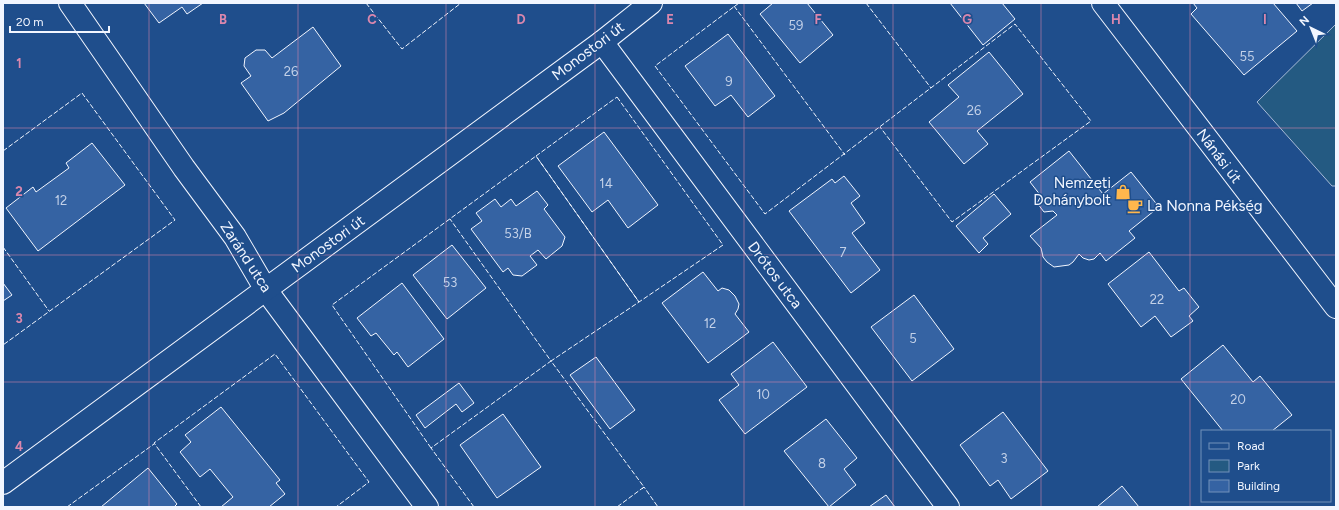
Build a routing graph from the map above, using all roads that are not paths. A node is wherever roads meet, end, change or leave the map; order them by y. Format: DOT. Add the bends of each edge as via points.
graph roads {
  1 [pos="70,3"];
  2 [pos="651,3"];
  3 [pos="1103,3"];
  4 [pos="602,42"];
  5 [pos="266,290"];
  6 [pos="1336,307"];
  7 [pos="3,483"];
  8 [pos="427,507"];
  9 [pos="948,507"];
  1 -- 5 [label="street, Zaránd utca" via="235,237"];
  2 -- 4 [label="street, Monostori út"];
  3 -- 6 [label="street, Nánási út"];
  4 -- 5 [label="street, Monostori út"];
  4 -- 9 [label="street, Drótos utca"];
  5 -- 7 [label="street, Monostori út"];
  5 -- 8 [label="street, Zaránd utca"];
}
